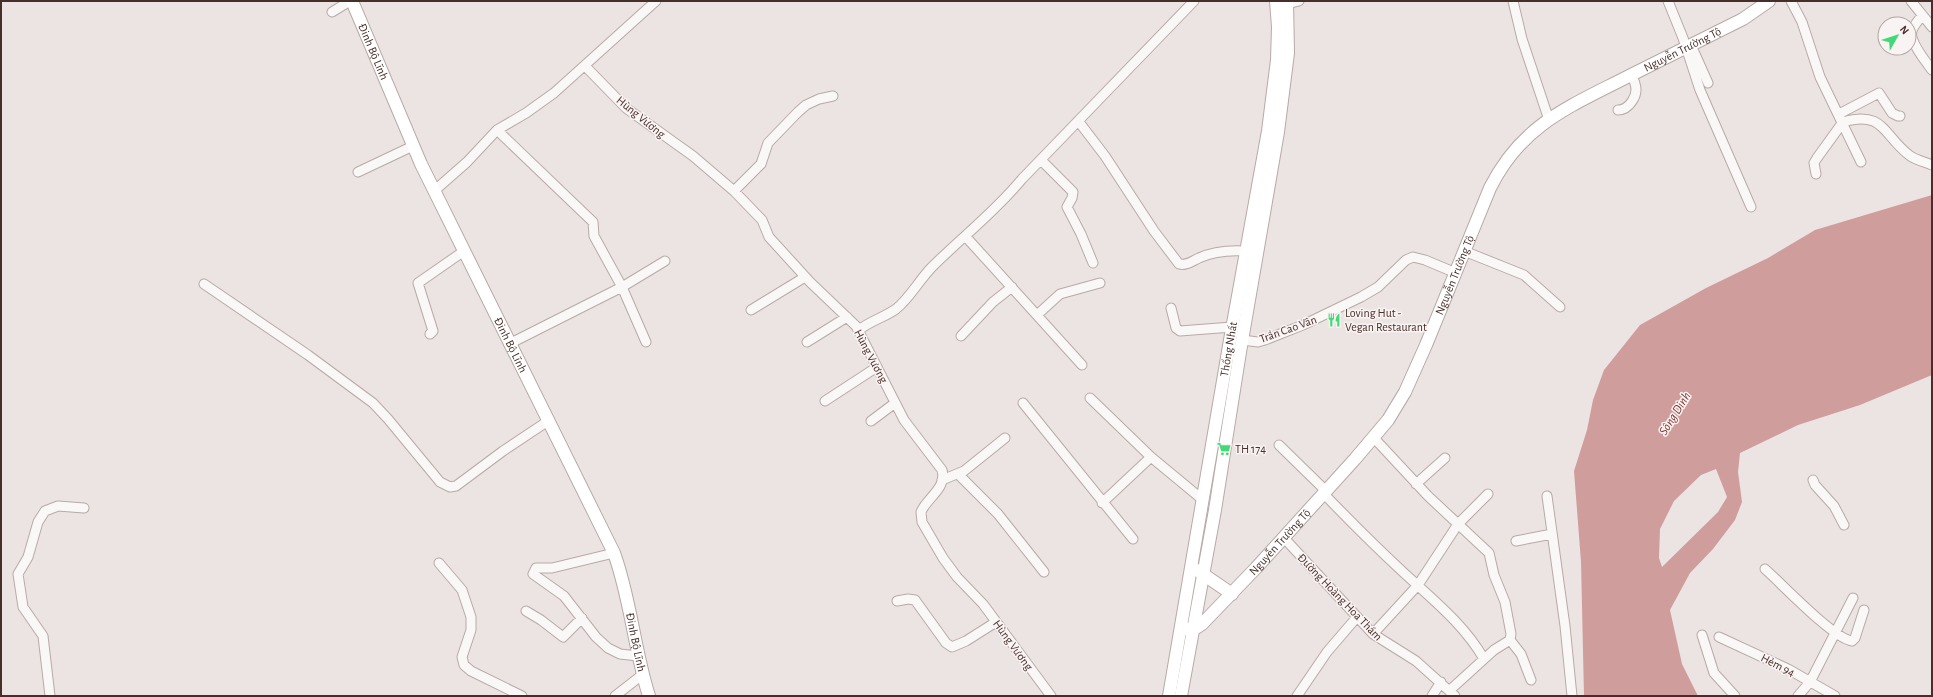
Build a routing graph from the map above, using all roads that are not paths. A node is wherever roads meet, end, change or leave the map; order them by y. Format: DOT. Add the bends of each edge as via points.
graph roads {
  1 [pos="351,1"];
  2 [pos="656,1"];
  3 [pos="1194,1"];
  4 [pos="1513,1"];
  5 [pos="1668,1"];
  6 [pos="1769,1"];
  7 [pos="1791,1"];
  8 [pos="1911,1"];
  9 [pos="1287,2"];
  10 [pos="332,12"];
  11 [pos="1922,15"];
  12 [pos="1932,27"];
  13 [pos="1688,46"];
  14 [pos="586,66"];
  15 [pos="1932,70"];
  16 [pos="1631,76"];
  17 [pos="1708,84"];
  18 [pos="834,96"];
  19 [pos="1618,110"];
  20 [pos="1900,116"];
  21 [pos="1841,118"];
  22 [pos="1549,120"];
  23 [pos="1079,122"];
  24 [pos="497,130"];
  25 [pos="412,146"];
  26 [pos="1041,160"];
  27 [pos="1861,162"];
  28 [pos="1932,165"];
  29 [pos="358,172"];
  30 [pos="1816,174"];
  31 [pos="434,191"];
  32 [pos="734,191"];
  33 [pos="1752,207"];
  34 [pos="966,237"];
  35 [pos="464,251"];
  36 [pos="1246,251"];
  37 [pos="1464,251"];
  38 [pos="666,261"];
  39 [pos="1093,263"];
  40 [pos="1456,273"];
  41 [pos="805,277"];
  42 [pos="1100,283"];
  43 [pos="204,284"];
  44 [pos="622,287"];
  45 [pos="1012,287"];
  46 [pos="1560,307"];
  47 [pos="1171,308"];
  48 [pos="751,310"];
  49 [pos="1037,315"];
  50 [pos="847,317"];
  51 [pos="1232,327"];
  52 [pos="859,330"];
  53 [pos="430,334"];
  54 [pos="961,336"];
  55 [pos="1242,340"];
  56 [pos="646,342"];
  57 [pos="808,342"];
  58 [pos="509,344"];
  59 [pos="1082,365"];
  60 [pos="1232,365"];
  61 [pos="877,367"];
  62 [pos="1090,398"];
  63 [pos="825,401"];
  64 [pos="895,403"];
  65 [pos="1023,403"];
  66 [pos="548,421"];
  67 [pos="871,421"];
  68 [pos="1005,438"];
  69 [pos="1374,438"];
  70 [pos="1280,445"];
  71 [pos="1151,457"];
  72 [pos="1445,458"];
  73 [pos="958,474"];
  74 [pos="942,480"];
  75 [pos="1813,480"];
  76 [pos="1416,484"];
  77 [pos="1325,493"];
  78 [pos="1488,494"];
  79 [pos="1546,496"];
  80 [pos="1203,500"];
  81 [pos="1102,503"];
  82 [pos="84,508"];
  83 [pos="1458,524"];
  84 [pos="1844,525"];
  85 [pos="1552,534"];
  86 [pos="1284,538"];
  87 [pos="1133,539"];
  88 [pos="1516,542"];
  89 [pos="614,553"];
  90 [pos="439,563"];
  91 [pos="1765,569"];
  92 [pos="1197,571"];
  93 [pos="1044,572"];
  94 [pos="1418,585"];
  95 [pos="1232,594"];
  96 [pos="1853,598"];
  97 [pos="897,601"];
  98 [pos="1864,610"];
  99 [pos="526,611"];
  100 [pos="1357,617"];
  101 [pos="582,618"];
  102 [pos="996,622"];
  103 [pos="1187,629"];
  104 [pos="1834,632"];
  105 [pos="1373,634"];
  106 [pos="1702,635"];
  107 [pos="1720,637"];
  108 [pos="1510,640"];
  109 [pos="638,656"];
  110 [pos="1484,660"];
  111 [pos="642,675"];
  112 [pos="1531,680"];
  113 [pos="1441,682"];
  114 [pos="1810,682"];
  115 [pos="1453,693"];
  116 [pos="1048,695"];
  117 [pos="50,696"];
  118 [pos="522,696"];
  119 [pos="615,696"];
  120 [pos="649,696"];
  121 [pos="1169,696"];
  122 [pos="1181,696"];
  123 [pos="1297,696"];
  124 [pos="1432,696"];
  125 [pos="1572,696"];
  126 [pos="1735,696"];
  127 [pos="1798,696"];
  128 [pos="1835,696"];
  1 -- 10 [label="street"];
  1 -- 25 [label="street, Đinh Bộ Lĩnh"];
  2 -- 14 [label="street"];
  3 -- 23 [label="street"];
  4 -- 22 [label="street" via="1522,39"];
  5 -- 13 [label="street"];
  6 -- 13 [label="street, Nguyễn Trường Tộ" via="1743,19"];
  7 -- 21 [label="street" via="1802,22 1820,77"];
  8 -- 11 [label="street"];
  9 -- 36 [label="street, Thống Nhất" via="1278,34 1275,77"];
  9 -- 55 [label="street, Thống Nhất" via="1285,85 1269,192"];
  11 -- 12 [label="street"];
  11 -- 15 [label="street" via="1912,36"];
  13 -- 16 [label="street, Nguyễn Trường Tộ"];
  13 -- 17 [label="street"];
  13 -- 33 [label="street" via="1702,96"];
  14 -- 24 [label="street" via="526,113"];
  14 -- 32 [label="street, Hùng Vương" via="626,108 693,156"];
  16 -- 19 [label="street" via="1635,84 1634,96 1628,106"];
  16 -- 22 [label="street, Nguyễn Trường Tộ" via="1581,100"];
  18 -- 32 [label="street" via="819,99 798,112 768,143 761,164"];
  20 -- 21 [label="street" via="1892,113 1879,93"];
  21 -- 27 [label="street"];
  21 -- 28 [label="street" via="1869,118 1910,155"];
  21 -- 30 [label="street" via="1814,163"];
  22 -- 37 [label="street, Nguyễn Trường Tộ" via="1526,138 1501,168"];
  23 -- 26 [label="street"];
  23 -- 36 [label="street" via="1179,264 1184,265 1208,254"];
  24 -- 31 [label="street" via="468,162"];
  24 -- 44 [label="street" via="593,222 594,236"];
  25 -- 29 [label="street"];
  25 -- 31 [label="street, Đinh Bộ Lĩnh"];
  26 -- 34 [label="street"];
  26 -- 39 [label="street" via="1073,192 1067,207"];
  31 -- 35 [label="street, Đinh Bộ Lĩnh"];
  32 -- 41 [label="street, Hùng Vương" via="762,220 769,237"];
  34 -- 45 [label="street"];
  34 -- 52 [label="street" via="929,270 897,308"];
  35 -- 53 [label="street" via="418,283 433,330"];
  35 -- 58 [label="street, Đinh Bộ Lĩnh"];
  36 -- 51 [label="street, Thống Nhất"];
  37 -- 40 [label="street, Nguyễn Trường Tộ"];
  37 -- 46 [label="street" via="1524,275"];
  38 -- 44 [label="street"];
  40 -- 55 [label="street, Trần Cao Vân" via="1413,257 1406,260 1371,291 1323,316 1266,340"];
  40 -- 69 [label="street, Nguyễn Trường Tộ" via="1405,392"];
  41 -- 48 [label="street"];
  41 -- 50 [label="street, Hùng Vương"];
  42 -- 49 [label="street" via="1060,294"];
  43 -- 66 [label="street" via="373,403 445,486 456,486"];
  44 -- 56 [label="street"];
  44 -- 58 [label="street"];
  45 -- 49 [label="street"];
  45 -- 54 [label="street" via="993,302"];
  47 -- 51 [label="street" via="1176,328 1180,331"];
  49 -- 59 [label="street"];
  50 -- 52 [label="street, Hùng Vương"];
  50 -- 57 [label="street"];
  51 -- 60 [label="street, Thống Nhất"];
  52 -- 61 [label="street, Hùng Vương"];
  55 -- 60 [label="street, Thống Nhất"];
  58 -- 66 [label="street, Đinh Bộ Lĩnh"];
  60 -- 80 [label="street, Thống Nhất"];
  60 -- 92 [label="street, Thống Nhất"];
  61 -- 63 [label="street"];
  61 -- 64 [label="street, Hùng Vương"];
  62 -- 71 [label="street"];
  64 -- 67 [label="street"];
  64 -- 74 [label="street, Hùng Vương" via="910,430 940,467"];
  65 -- 81 [label="street"];
  66 -- 89 [label="street, Đinh Bộ Lĩnh"];
  68 -- 73 [label="street"];
  69 -- 76 [label="street"];
  69 -- 77 [label="street, Nguyễn Trường Tộ"];
  70 -- 77 [label="street"];
  71 -- 80 [label="street"];
  71 -- 81 [label="street"];
  72 -- 76 [label="street"];
  73 -- 74 [label="street"];
  73 -- 93 [label="street" via="998,514"];
  74 -- 102 [label="street, Hùng Vương" via="937,491 922,509 921,518 950,568"];
  75 -- 84 [label="street" via="1834,506"];
  76 -- 83 [label="street"];
  77 -- 86 [label="street, Nguyễn Trường Tộ"];
  77 -- 94 [label="street" via="1363,535"];
  78 -- 83 [label="street"];
  79 -- 85 [label="street"];
  80 -- 92 [label="street, Thống Nhất"];
  81 -- 87 [label="street"];
  82 -- 117 [label="street" via="58,506 45,511 38,522 28,557 18,574 23,606 43,636"];
  83 -- 94 [label="street"];
  83 -- 108 [label="street" via="1482,545 1490,556 1494,576 1505,602"];
  85 -- 88 [label="street"];
  85 -- 125 [label="street"];
  86 -- 95 [label="street, Nguyễn Trường Tộ"];
  86 -- 100 [label="street, Đường Hoàng Hoa Thám"];
  89 -- 101 [label="street" via="534,570 534,577 564,596"];
  89 -- 109 [label="street, Đinh Bộ Lĩnh" via="627,597"];
  90 -- 118 [label="street" via="462,590 471,617 472,630 462,657 464,665"];
  91 -- 104 [label="street"];
  92 -- 95 [label="street"];
  92 -- 103 [label="street, Thống Nhất"];
  94 -- 105 [label="street"];
  94 -- 110 [label="street" via="1468,635"];
  95 -- 103 [label="street, Nguyễn Trường Tộ" via="1202,624"];
  96 -- 104 [label="street"];
  97 -- 102 [label="street" via="915,600 946,643 952,647 958,646"];
  98 -- 104 [label="street" via="1854,640 1846,640"];
  99 -- 101 [label="street" via="561,637"];
  100 -- 105 [label="street, Đường Hoàng Hoa Thám"];
  100 -- 123 [label="street" via="1327,652"];
  101 -- 109 [label="street" via="596,637 612,651"];
  102 -- 116 [label="street, Hùng Vương"];
  103 -- 121 [label="street, Thống Nhất"];
  103 -- 122 [label="street, Thống Nhất"];
  104 -- 114 [label="street"];
  105 -- 113 [label="street, Đường Hoàng Hoa Thám" via="1416,661"];
  106 -- 126 [label="street" via="1714,673"];
  107 -- 114 [label="street, Hẻm 94"];
  108 -- 110 [label="street"];
  108 -- 112 [label="street" via="1521,654"];
  109 -- 111 [label="street, Đinh Bộ Lĩnh"];
  110 -- 115 [label="street"];
  111 -- 119 [label="street"];
  111 -- 120 [label="street, Đinh Bộ Lĩnh"];
  113 -- 115 [label="street, Đường Hoàng Hoa Thám"];
  113 -- 124 [label="street"];
  114 -- 127 [label="street"];
  114 -- 128 [label="street, Hẻm 94"];
}
